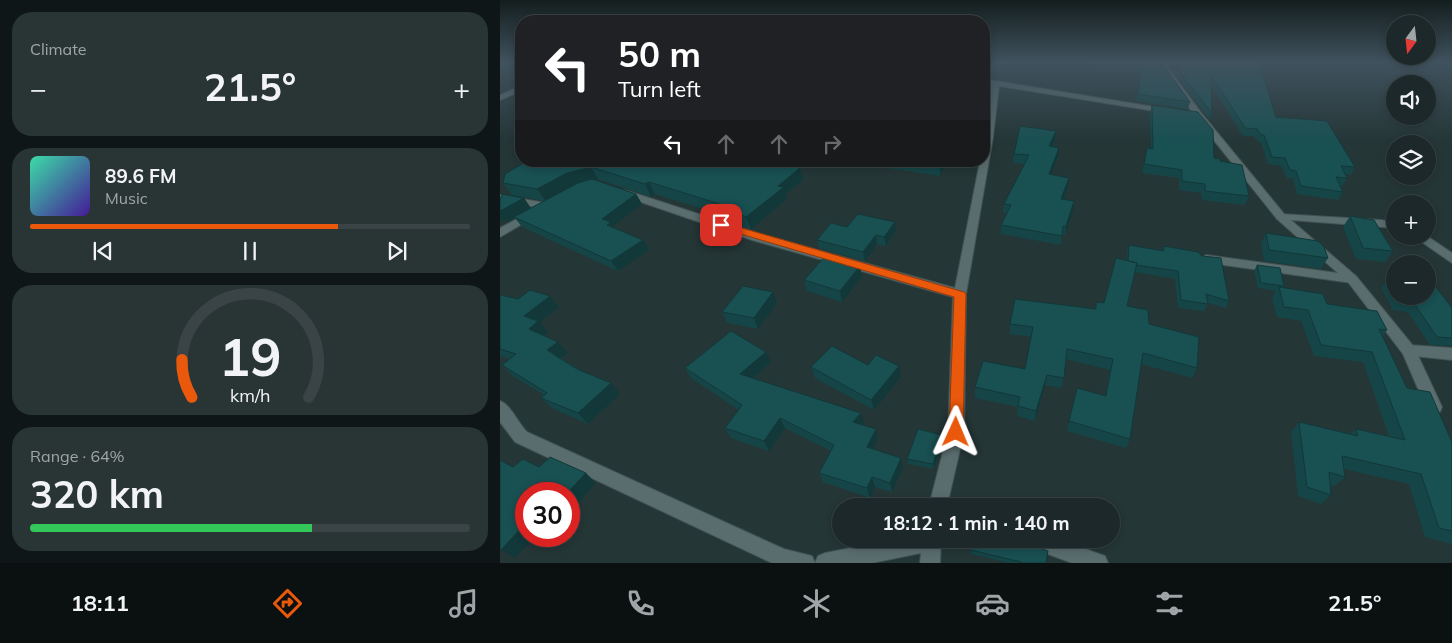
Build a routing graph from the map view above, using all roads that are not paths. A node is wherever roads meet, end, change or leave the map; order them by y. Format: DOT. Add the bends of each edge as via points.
graph roads {
  1 [pos="1028,88"];
  2 [pos="1177,88"];
  3 [pos="515,91"];
  4 [pos="500,98"];
  5 [pos="1180,113"];
  6 [pos="983,167"];
  7 [pos="617,190"];
  8 [pos="500,198"];
  9 [pos="1281,217"];
  10 [pos="1386,224"];
  11 [pos="500,233"];
  12 [pos="1432,245"];
  13 [pos="1203,258"];
  14 [pos="1452,260"];
  15 [pos="1352,279"];
  16 [pos="960,294"];
  17 [pos="1409,351"];
  18 [pos="1452,354"];
  19 [pos="500,408"];
  20 [pos="1437,414"];
  21 [pos="942,498"];
  22 [pos="894,548"];
  23 [pos="931,548"];
  24 [pos="1057,548"];
  25 [pos="805,563"];
  26 [pos="824,563"];
  27 [pos="930,563"];
  28 [pos="1098,563"];
  1 -- 5 [label="street"];
  2 -- 9 [label="street" via="1195,116"];
  3 -- 4 [label="street"];
  6 -- 16 [label="street"];
  7 -- 16 [label="street" via="756,237"];
  8 -- 11 [label="street" via="550,204"];
  9 -- 10 [label="street"];
  9 -- 15 [label="street"];
  12 -- 14 [label="street"];
  13 -- 15 [label="street"];
  15 -- 17 [label="street"];
  16 -- 21 [label="street" via="956,432"];
  17 -- 18 [label="street"];
  17 -- 20 [label="street"];
  19 -- 25 [label="street" via="521,437 782,558"];
  22 -- 26 [label="street"];
  23 -- 27 [label="street"];
  24 -- 28 [label="street"];
}
